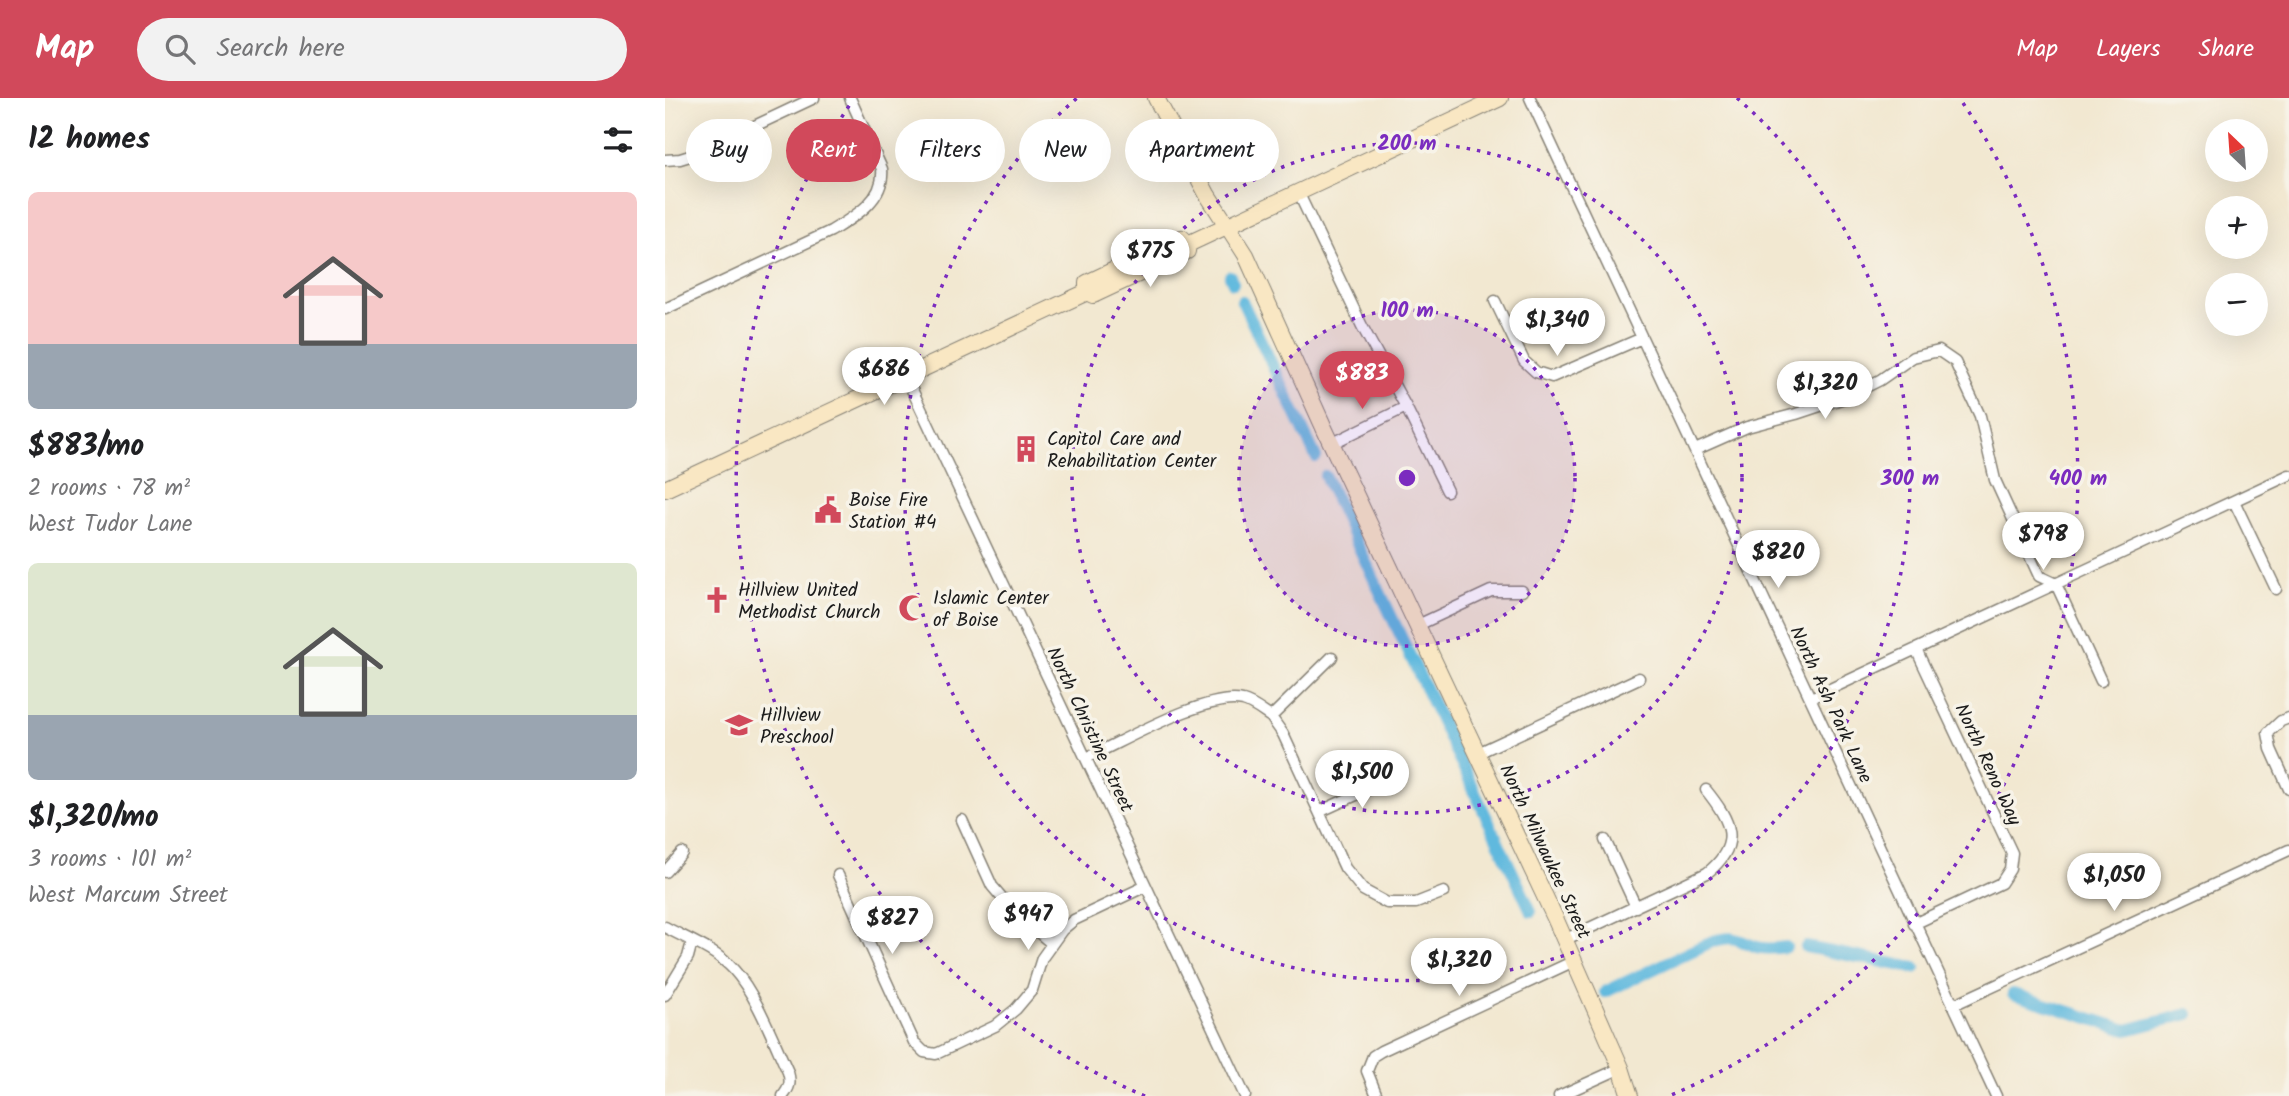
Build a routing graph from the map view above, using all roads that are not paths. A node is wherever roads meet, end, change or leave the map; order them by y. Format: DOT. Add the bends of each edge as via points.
graph roads {
  1 [pos="814,98"];
  2 [pos="850,98"];
  3 [pos="1156,98"];
  4 [pos="1500,98"];
  5 [pos="1529,98"];
  6 [pos="665,160"];
  7 [pos="1299,192"];
  8 [pos="1225,226"];
  9 [pos="1496,301"];
  10 [pos="665,309"];
  11 [pos="1642,338"];
  12 [pos="906,377"];
  13 [pos="1406,407"];
  14 [pos="1331,444"];
  15 [pos="1695,450"];
  16 [pos="2289,475"];
  17 [pos="665,489"];
  18 [pos="1447,491"];
  19 [pos="2234,501"];
  20 [pos="2056,584"];
  21 [pos="2276,589"];
  22 [pos="1522,591"];
  23 [pos="1418,625"];
  24 [pos="1916,649"];
  25 [pos="1332,657"];
  26 [pos="1639,678"];
  27 [pos="2101,681"];
  28 [pos="1811,698"];
  29 [pos="1271,717"];
  30 [pos="2289,718"];
  31 [pos="1478,753"];
  32 [pos="1086,758"];
  33 [pos="1391,779"];
  34 [pos="2289,789"];
  35 [pos="1706,790"];
  36 [pos="1319,812"];
  37 [pos="962,820"];
  38 [pos="1605,840"];
  39 [pos="2289,850"];
  40 [pos="682,852"];
  41 [pos="665,872"];
  42 [pos="838,876"];
  43 [pos="1146,886"];
  44 [pos="1444,892"];
  45 [pos="1636,907"];
  46 [pos="1914,924"];
  47 [pos="665,927"];
  48 [pos="1564,940"];
  49 [pos="692,942"];
  50 [pos="1051,943"];
  51 [pos="1574,961"];
  52 [pos="665,995"];
  53 [pos="1952,1005"];
  54 [pos="1621,1068"];
  55 [pos="786,1092"];
  56 [pos="1245,1096"];
  57 [pos="1377,1096"];
  58 [pos="1559,1096"];
  59 [pos="1630,1096"];
  60 [pos="1996,1096"];
  1 -- 6 [label="street" via="693,155"];
  2 -- 10 [label="street" via="882,169 879,193 831,231"];
  3 -- 8 [label="main road, North Milwaukee Street"];
  4 -- 7 [label="main road"];
  5 -- 11 [label="street, North Ash Park Lane"];
  7 -- 8 [label="main road"];
  7 -- 13 [label="street"];
  8 -- 12 [label="main road" via="1188,244 1187,251 1093,295 1087,292"];
  8 -- 14 [label="main road, North Milwaukee Street" via="1246,255"];
  9 -- 11 [label="street" via="1524,361 1536,372 1552,377"];
  11 -- 15 [label="street, North Ash Park Lane"];
  12 -- 17 [label="main road"];
  12 -- 32 [label="street, North Christine Street"];
  13 -- 14 [label="street"];
  13 -- 18 [label="street"];
  14 -- 23 [label="main road, North Milwaukee Street"];
  15 -- 20 [label="street" via="1747,427 1844,398 1913,357 1939,351 1955,362 1980,416 1995,480 2039,576"];
  15 -- 28 [label="street, North Ash Park Lane"];
  16 -- 19 [label="street"];
  19 -- 20 [label="street"];
  19 -- 21 [label="street"];
  20 -- 24 [label="street"];
  20 -- 27 [label="street"];
  22 -- 23 [label="street" via="1491,591"];
  23 -- 31 [label="main road, North Milwaukee Street"];
  24 -- 28 [label="street"];
  24 -- 46 [label="street, North Reno Way" via="2012,853 2010,870 2000,883"];
  25 -- 29 [label="street"];
  26 -- 31 [label="street"];
  28 -- 46 [label="street, North Ash Park Lane"];
  29 -- 32 [label="street" via="1245,701 1223,699 1200,705"];
  29 -- 36 [label="street"];
  30 -- 34 [label="street" via="2268,733"];
  31 -- 48 [label="main road, North Milwaukee Street"];
  32 -- 43 [label="street, North Christine Street"];
  33 -- 36 [label="street"];
  35 -- 45 [label="street" via="1728,822 1731,835 1724,856 1707,873"];
  36 -- 44 [label="street" via="1345,868 1363,890 1387,903 1416,903"];
  37 -- 50 [label="street" via="992,886"];
  38 -- 45 [label="street"];
  39 -- 53 [label="street"];
  40 -- 41 [label="street"];
  42 -- 50 [label="street" via="914,1042 924,1052 936,1054 995,1026 1016,1009 1031,990"];
  43 -- 50 [label="street" via="1074,920"];
  43 -- 56 [label="street, North Christine Street"];
  45 -- 48 [label="street"];
  46 -- 53 [label="street, North Ash Park Lane"];
  47 -- 49 [label="street"];
  48 -- 51 [label="main road, North Milwaukee Street"];
  49 -- 52 [label="street"];
  49 -- 55 [label="street" via="715,954 749,990 788,1072"];
  51 -- 54 [label="main road, North Milwaukee Street"];
  51 -- 57 [label="street" via="1381,1051 1367,1071"];
  53 -- 60 [label="street, North Ash Park Lane"];
  54 -- 58 [label="street"];
  54 -- 59 [label="main road, North Milwaukee Street"];
}
